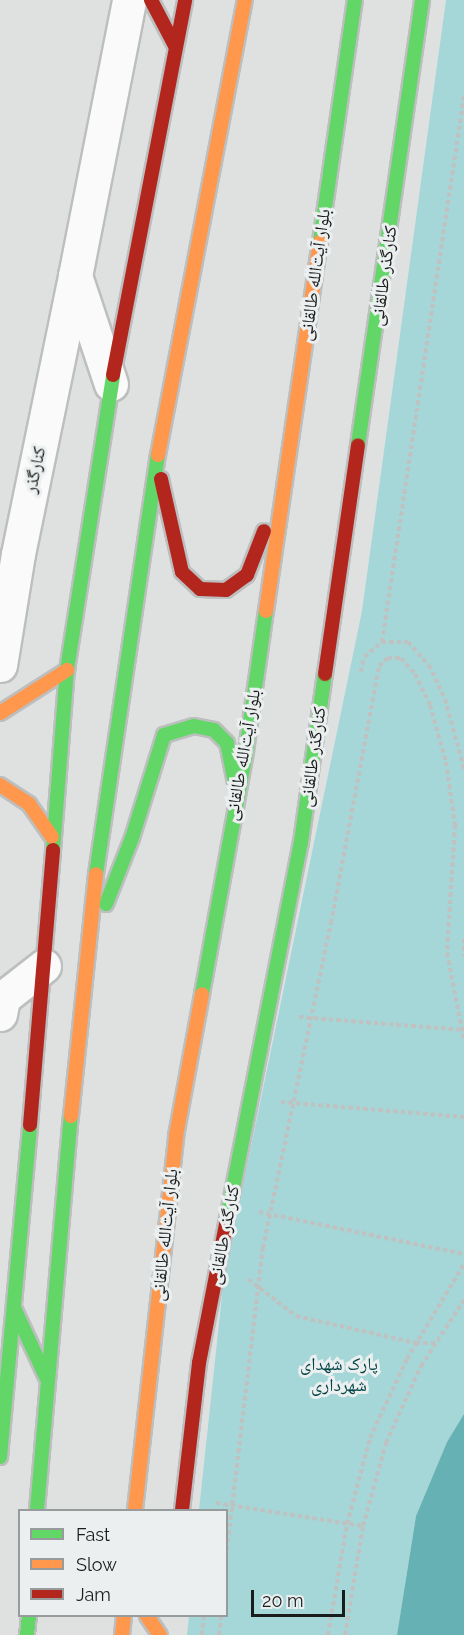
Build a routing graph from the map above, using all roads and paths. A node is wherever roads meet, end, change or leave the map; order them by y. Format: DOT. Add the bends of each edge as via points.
graph roads {
  1 [pos="129,0"];
  2 [pos="151,0"];
  3 [pos="185,0"];
  4 [pos="245,0"];
  5 [pos="355,0"];
  6 [pos="422,0"];
  7 [pos="175,46"];
  8 [pos="464,96"];
  9 [pos="75,276"];
  10 [pos="111,384"];
  11 [pos="157,460"];
  12 [pos="286,471"];
  13 [pos="9,551"];
  14 [pos="382,642"];
  15 [pos="0,665"];
  16 [pos="67,670"];
  17 [pos="360,680"];
  18 [pos="0,713"];
  19 [pos="464,769"];
  20 [pos="0,785"];
  21 [pos="236,797"];
  22 [pos="52,837"];
  23 [pos="464,939"];
  24 [pos="85,956"];
  25 [pos="464,956"];
  26 [pos="44,966"];
  27 [pos="1,1003"];
  28 [pos="295,1007"];
  29 [pos="310,1017"];
  30 [pos="463,1030"];
  31 [pos="464,1040"];
  32 [pos="274,1101"];
  33 [pos="291,1102"];
  34 [pos="464,1117"];
  35 [pos="253,1210"];
  36 [pos="268,1215"];
  37 [pos="464,1254"];
  38 [pos="464,1264"];
  39 [pos="257,1286"];
  40 [pos="241,1287"];
  41 [pos="464,1300"];
  42 [pos="14,1308"];
  43 [pos="416,1343"];
  44 [pos="436,1343"];
  45 [pos="47,1380"];
  46 [pos="0,1457"];
  47 [pos="216,1492"];
  48 [pos="215,1503"];
  49 [pos="232,1506"];
  50 [pos="37,1509"];
  51 [pos="135,1509"];
  52 [pos="182,1509"];
  53 [pos="215,1509"];
  54 [pos="347,1524"];
  55 [pos="363,1526"];
  56 [pos="228,1540"];
  57 [pos="29,1617"];
  58 [pos="124,1617"];
  59 [pos="148,1617"];
  60 [pos="204,1617"];
  61 [pos="221,1617"];
  62 [pos="166,1632"];
  63 [pos="27,1635"];
  64 [pos="122,1635"];
  65 [pos="202,1635"];
  66 [pos="219,1635"];
  67 [pos="328,1635"];
  68 [pos="345,1635"];
  1 -- 9 [label="street, کنارگذر"];
  2 -- 7 [label="main road"];
  3 -- 7 [label="main road"];
  4 -- 11 [label="main road"];
  5 -- 12 [label="main road, بلوار آیت‌الله طالقانی"];
  6 -- 52 [label="main road, کنارگذر طالقانی" via="301,842 199,1363"];
  7 -- 10 [label="main road"];
  8 -- 14 [label="path"];
  9 -- 10 [label="street, کنارگذر"];
  9 -- 13 [label="street, کنارگذر"];
  10 -- 16 [label="main road"];
  11 -- 12 [label="main road" via="182,572 200,589 226,590 247,575"];
  11 -- 24 [label="main road" via="125,658"];
  12 -- 21 [label="main road, بلوار آیت‌الله طالقانی"];
  13 -- 15 [label="street, کنارگذر"];
  14 -- 17 [label="path" via="364,657"];
  14 -- 19 [label="path" via="408,642 429,665 445,699"];
  16 -- 18 [label="main road"];
  16 -- 22 [label="main road"];
  20 -- 22 [label="main road" via="29,804"];
  21 -- 24 [label="main road" via="227,743 214,730 194,726 164,735 132,838"];
  21 -- 51 [label="main road, بلوار آیت‌الله طالقانی" via="176,1136"];
  22 -- 26 [label="main road"];
  23 -- 25 [label="path"];
  24 -- 45 [label="main road"];
  26 -- 27 [label="street"];
  26 -- 42 [label="main road"];
  28 -- 29 [label="path" via="293,1017"];
  29 -- 30 [label="path"];
  29 -- 30 [label="path" via="379,666 388,658 401,658 415,674 430,705 446,762 455,825 447,953"];
  29 -- 33 [label="path"];
  30 -- 31 [label="path"];
  32 -- 33 [label="path"];
  33 -- 34 [label="path"];
  33 -- 36 [label="path"];
  35 -- 36 [label="path"];
  36 -- 37 [label="path"];
  36 -- 39 [label="path"];
  38 -- 43 [label="path"];
  39 -- 40 [label="path" via="242,1275"];
  39 -- 43 [label="path" via="296,1316"];
  39 -- 49 [label="path"];
  41 -- 44 [label="path"];
  42 -- 45 [label="main road"];
  42 -- 46 [label="main road"];
  43 -- 44 [label="path"];
  43 -- 54 [label="path" via="370,1438"];
  44 -- 55 [label="path" via="421,1366 386,1443"];
  45 -- 50 [label="main road"];
  47 -- 48 [label="path"];
  48 -- 49 [label="path"];
  48 -- 53 [label="path"];
  49 -- 54 [label="path"];
  49 -- 56 [label="path"];
  54 -- 55 [label="path"];
  54 -- 67 [label="path"];
  55 -- 68 [label="path"];
  57 -- 63 [label="main road"];
  58 -- 64 [label="main road"];
  59 -- 62 [label="main road"];
  60 -- 65 [label="path"];
  61 -- 66 [label="path"];
}
